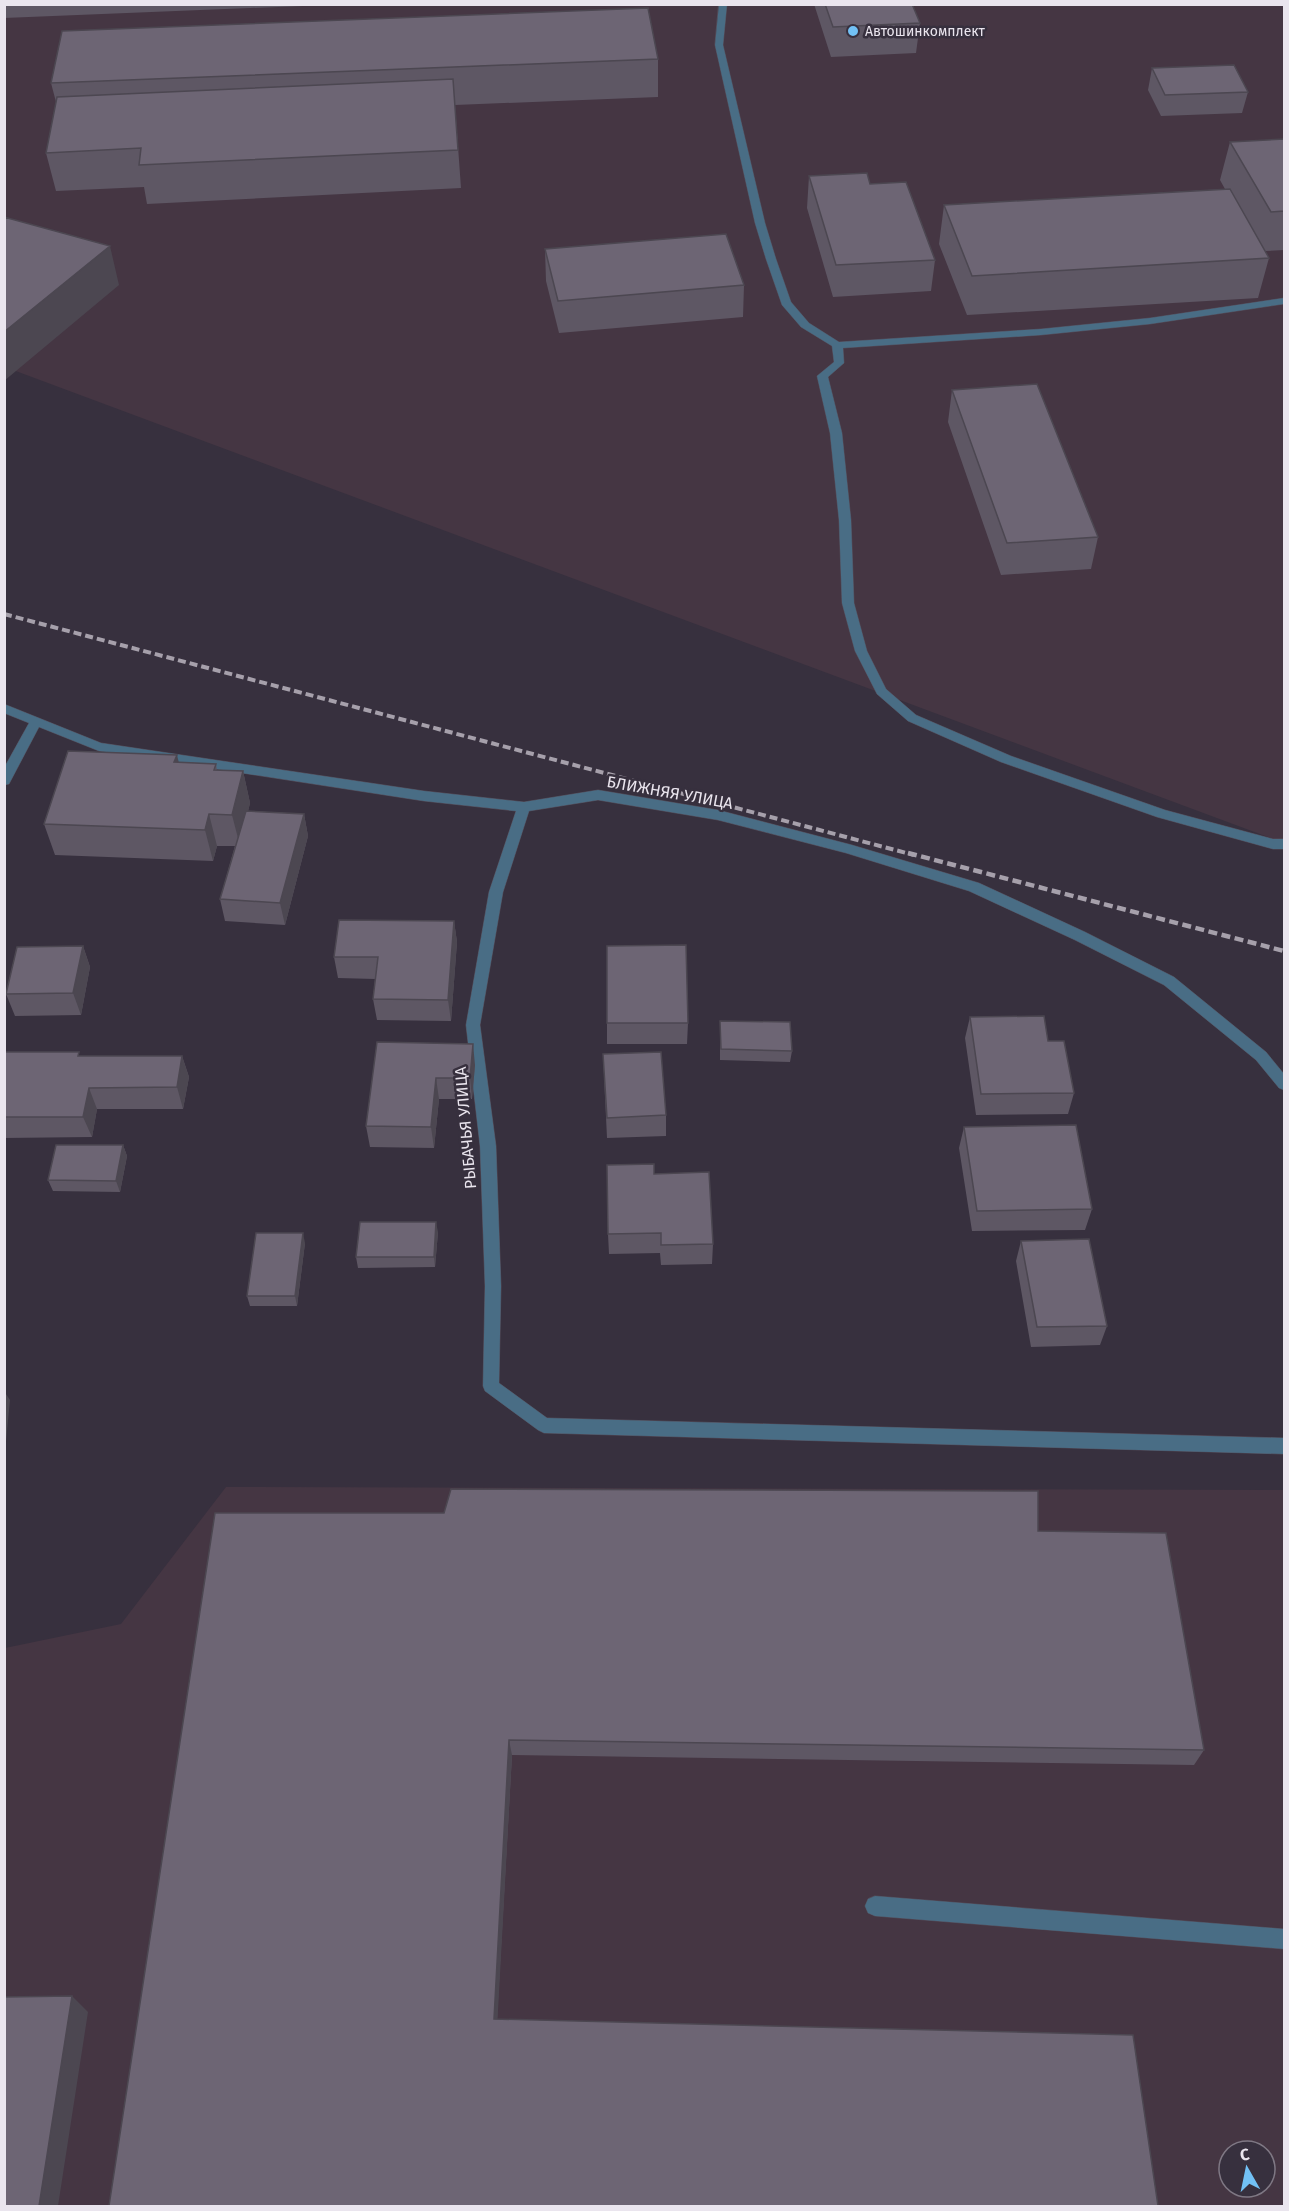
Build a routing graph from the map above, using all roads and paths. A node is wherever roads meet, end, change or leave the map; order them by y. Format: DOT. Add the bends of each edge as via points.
graph roads {
  1 [pos="730,4"];
  2 [pos="723,10"];
  3 [pos="1284,301"];
  4 [pos="837,345"];
  5 [pos="4,708"];
  6 [pos="37,720"];
  7 [pos="4,781"];
  8 [pos="524,807"];
  9 [pos="1284,844"];
  10 [pos="1284,1084"];
  11 [pos="1284,1446"];
  12 [pos="875,1906"];
  13 [pos="1284,1939"];
  1 -- 2 [label="street"];
  2 -- 4 [label="street" via="719,45 759,223 786,303 805,325"];
  3 -- 4 [label="street" via="1041,332"];
  4 -- 9 [label="street" via="839,363 822,376 836,433 848,603 861,651 881,691 912,718 1006,759 1162,814"];
  5 -- 6 [label="street, БЛИЖНЯЯ УЛИЦА"];
  6 -- 7 [label="street"];
  6 -- 8 [label="street, БЛИЖНЯЯ УЛИЦА" via="99,747"];
  8 -- 10 [label="street, БЛИЖНЯЯ УЛИЦА" via="598,795 718,815 848,848 974,887 1169,981 1262,1056"];
  8 -- 11 [label="street, РЫБАЧЬЯ УЛИЦА" via="496,892 473,1024 488,1146 493,1286 491,1386 544,1425"];
  12 -- 13 [label="street"];
}
